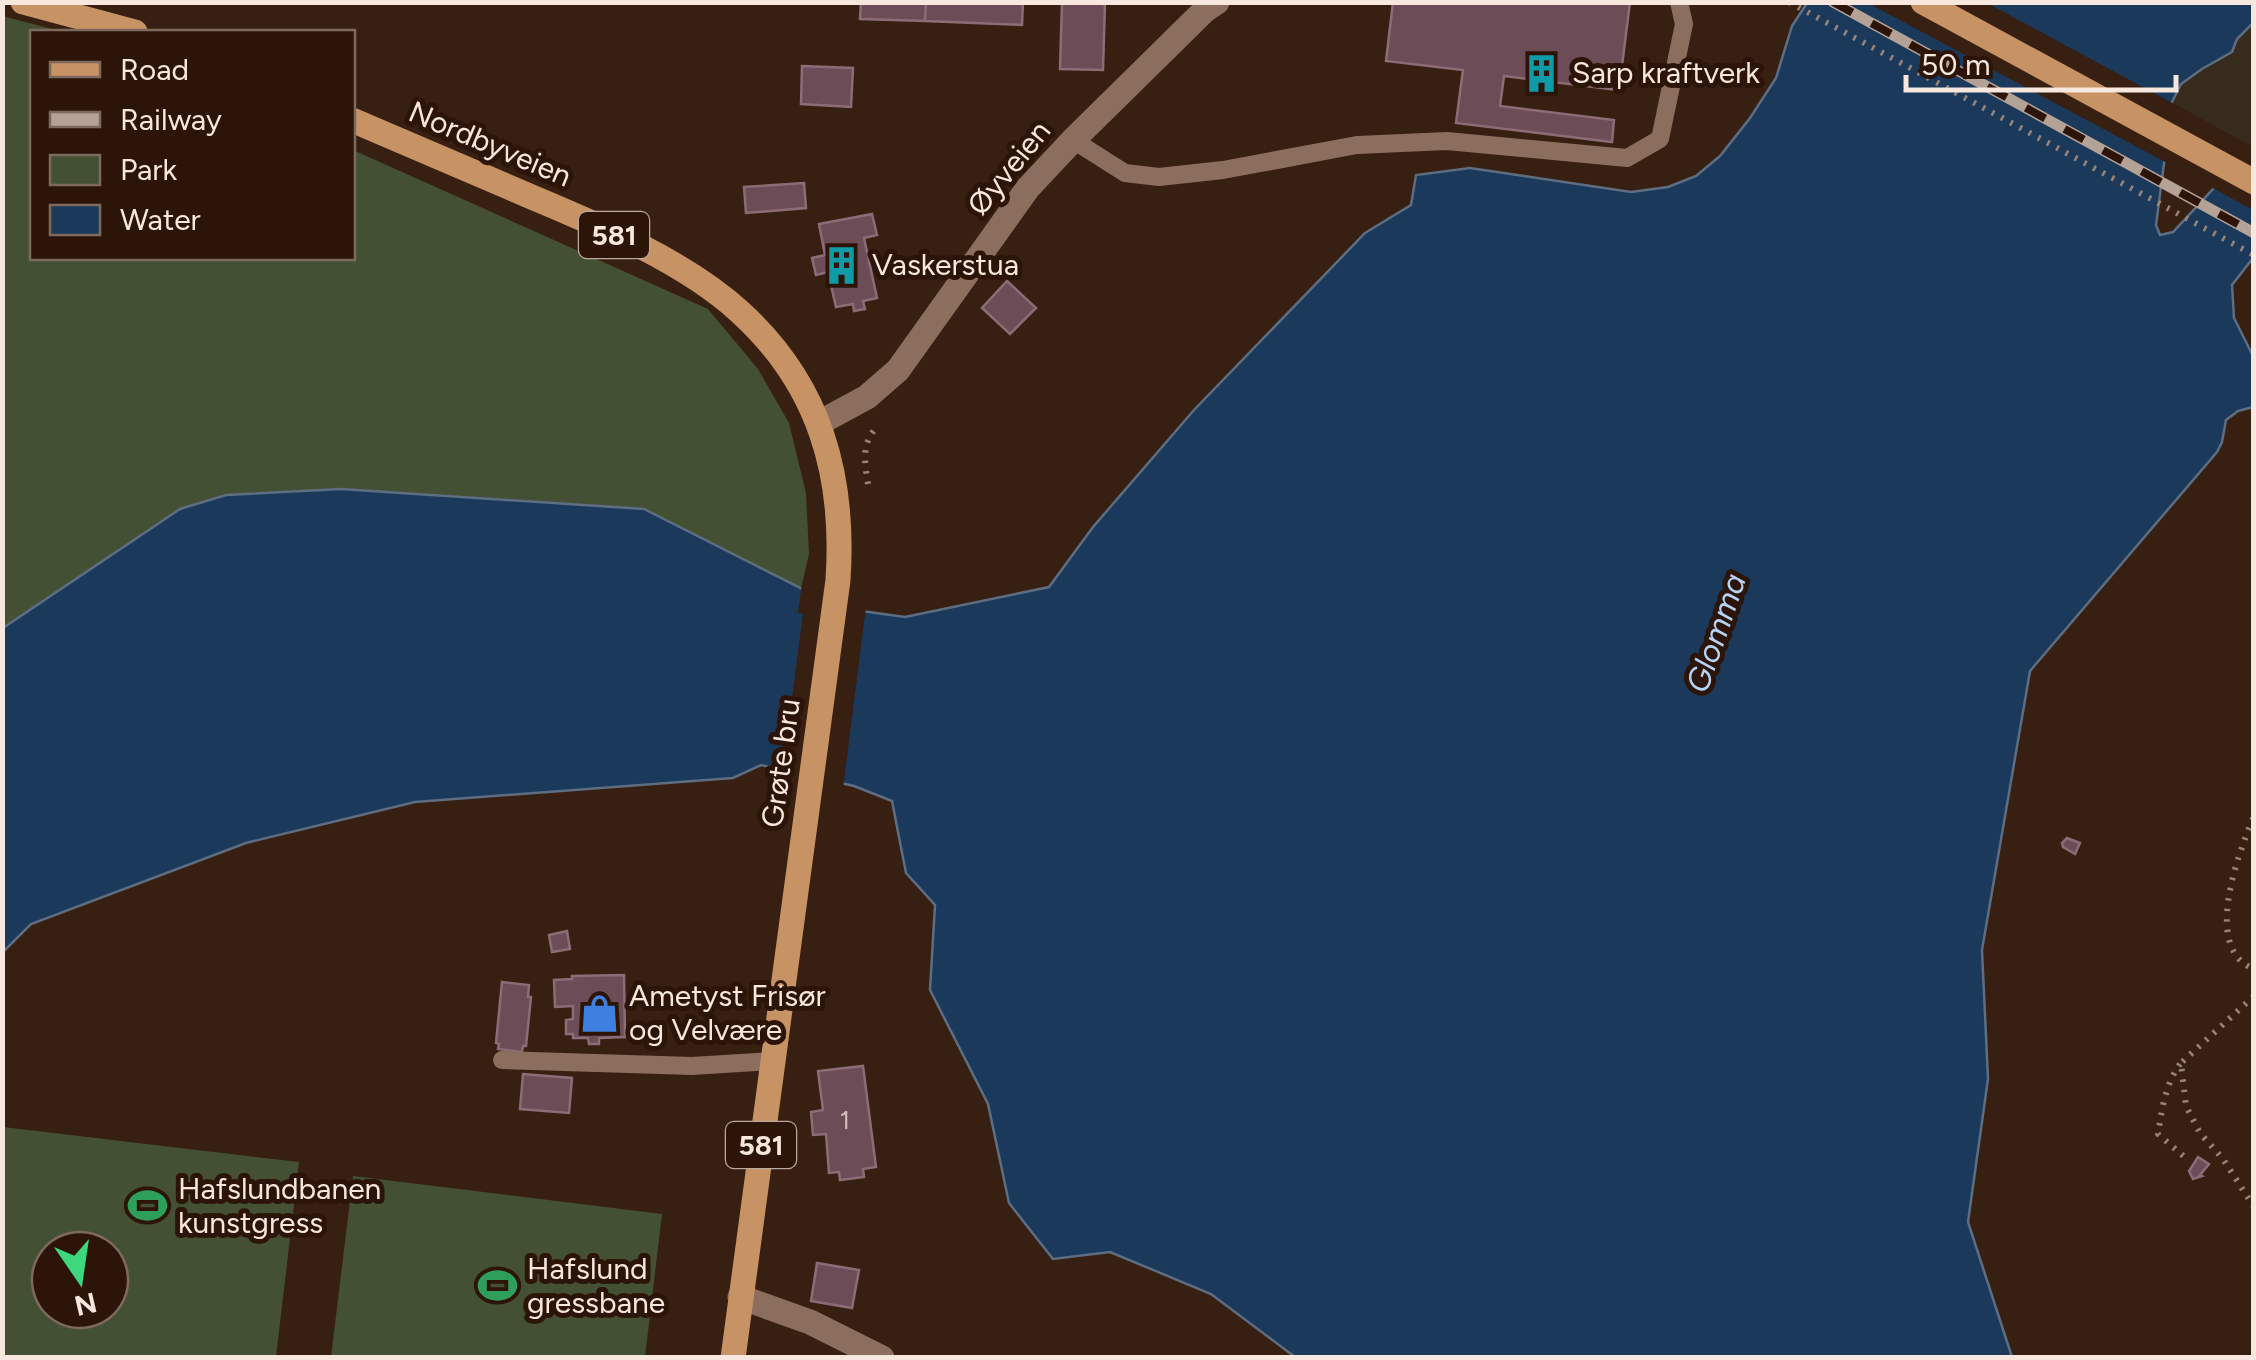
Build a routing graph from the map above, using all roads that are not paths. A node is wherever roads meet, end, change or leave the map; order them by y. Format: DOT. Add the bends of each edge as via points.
graph roads {
  1 [pos="23,2"];
  2 [pos="1216,2"];
  3 [pos="1678,2"];
  4 [pos="1923,2"];
  5 [pos="128,30"];
  6 [pos="355,121"];
  7 [pos="1073,140"];
  8 [pos="2254,182"];
  9 [pos="819,423"];
  10 [pos="836,601"];
  11 [pos="502,1060"];
  12 [pos="772,1061"];
  13 [pos="740,1297"];
  14 [pos="733,1358"];
  15 [pos="882,1358"];
  1 -- 5 [label="main road"];
  2 -- 7 [label="street, Øyveien"];
  3 -- 7 [label="lane" via="1684,24 1660,139 1627,158 1447,140 1357,146 1159,177 1124,173"];
  4 -- 8 [label="main road"];
  6 -- 9 [label="main road, Nordbyveien / 581" via="571,214 695,279 761,334"];
  7 -- 9 [label="street, Øyveien" via="1028,188 898,370 867,397"];
  9 -- 10 [label="main road, Nordbyveien / 581" via="840,525"];
  10 -- 12 [label="main road, Grøte bru / 581"];
  11 -- 12 [label="lane" via="692,1066"];
  12 -- 13 [label="main road, 581"];
  13 -- 14 [label="main road, 581"];
  13 -- 15 [label="street"];
}
